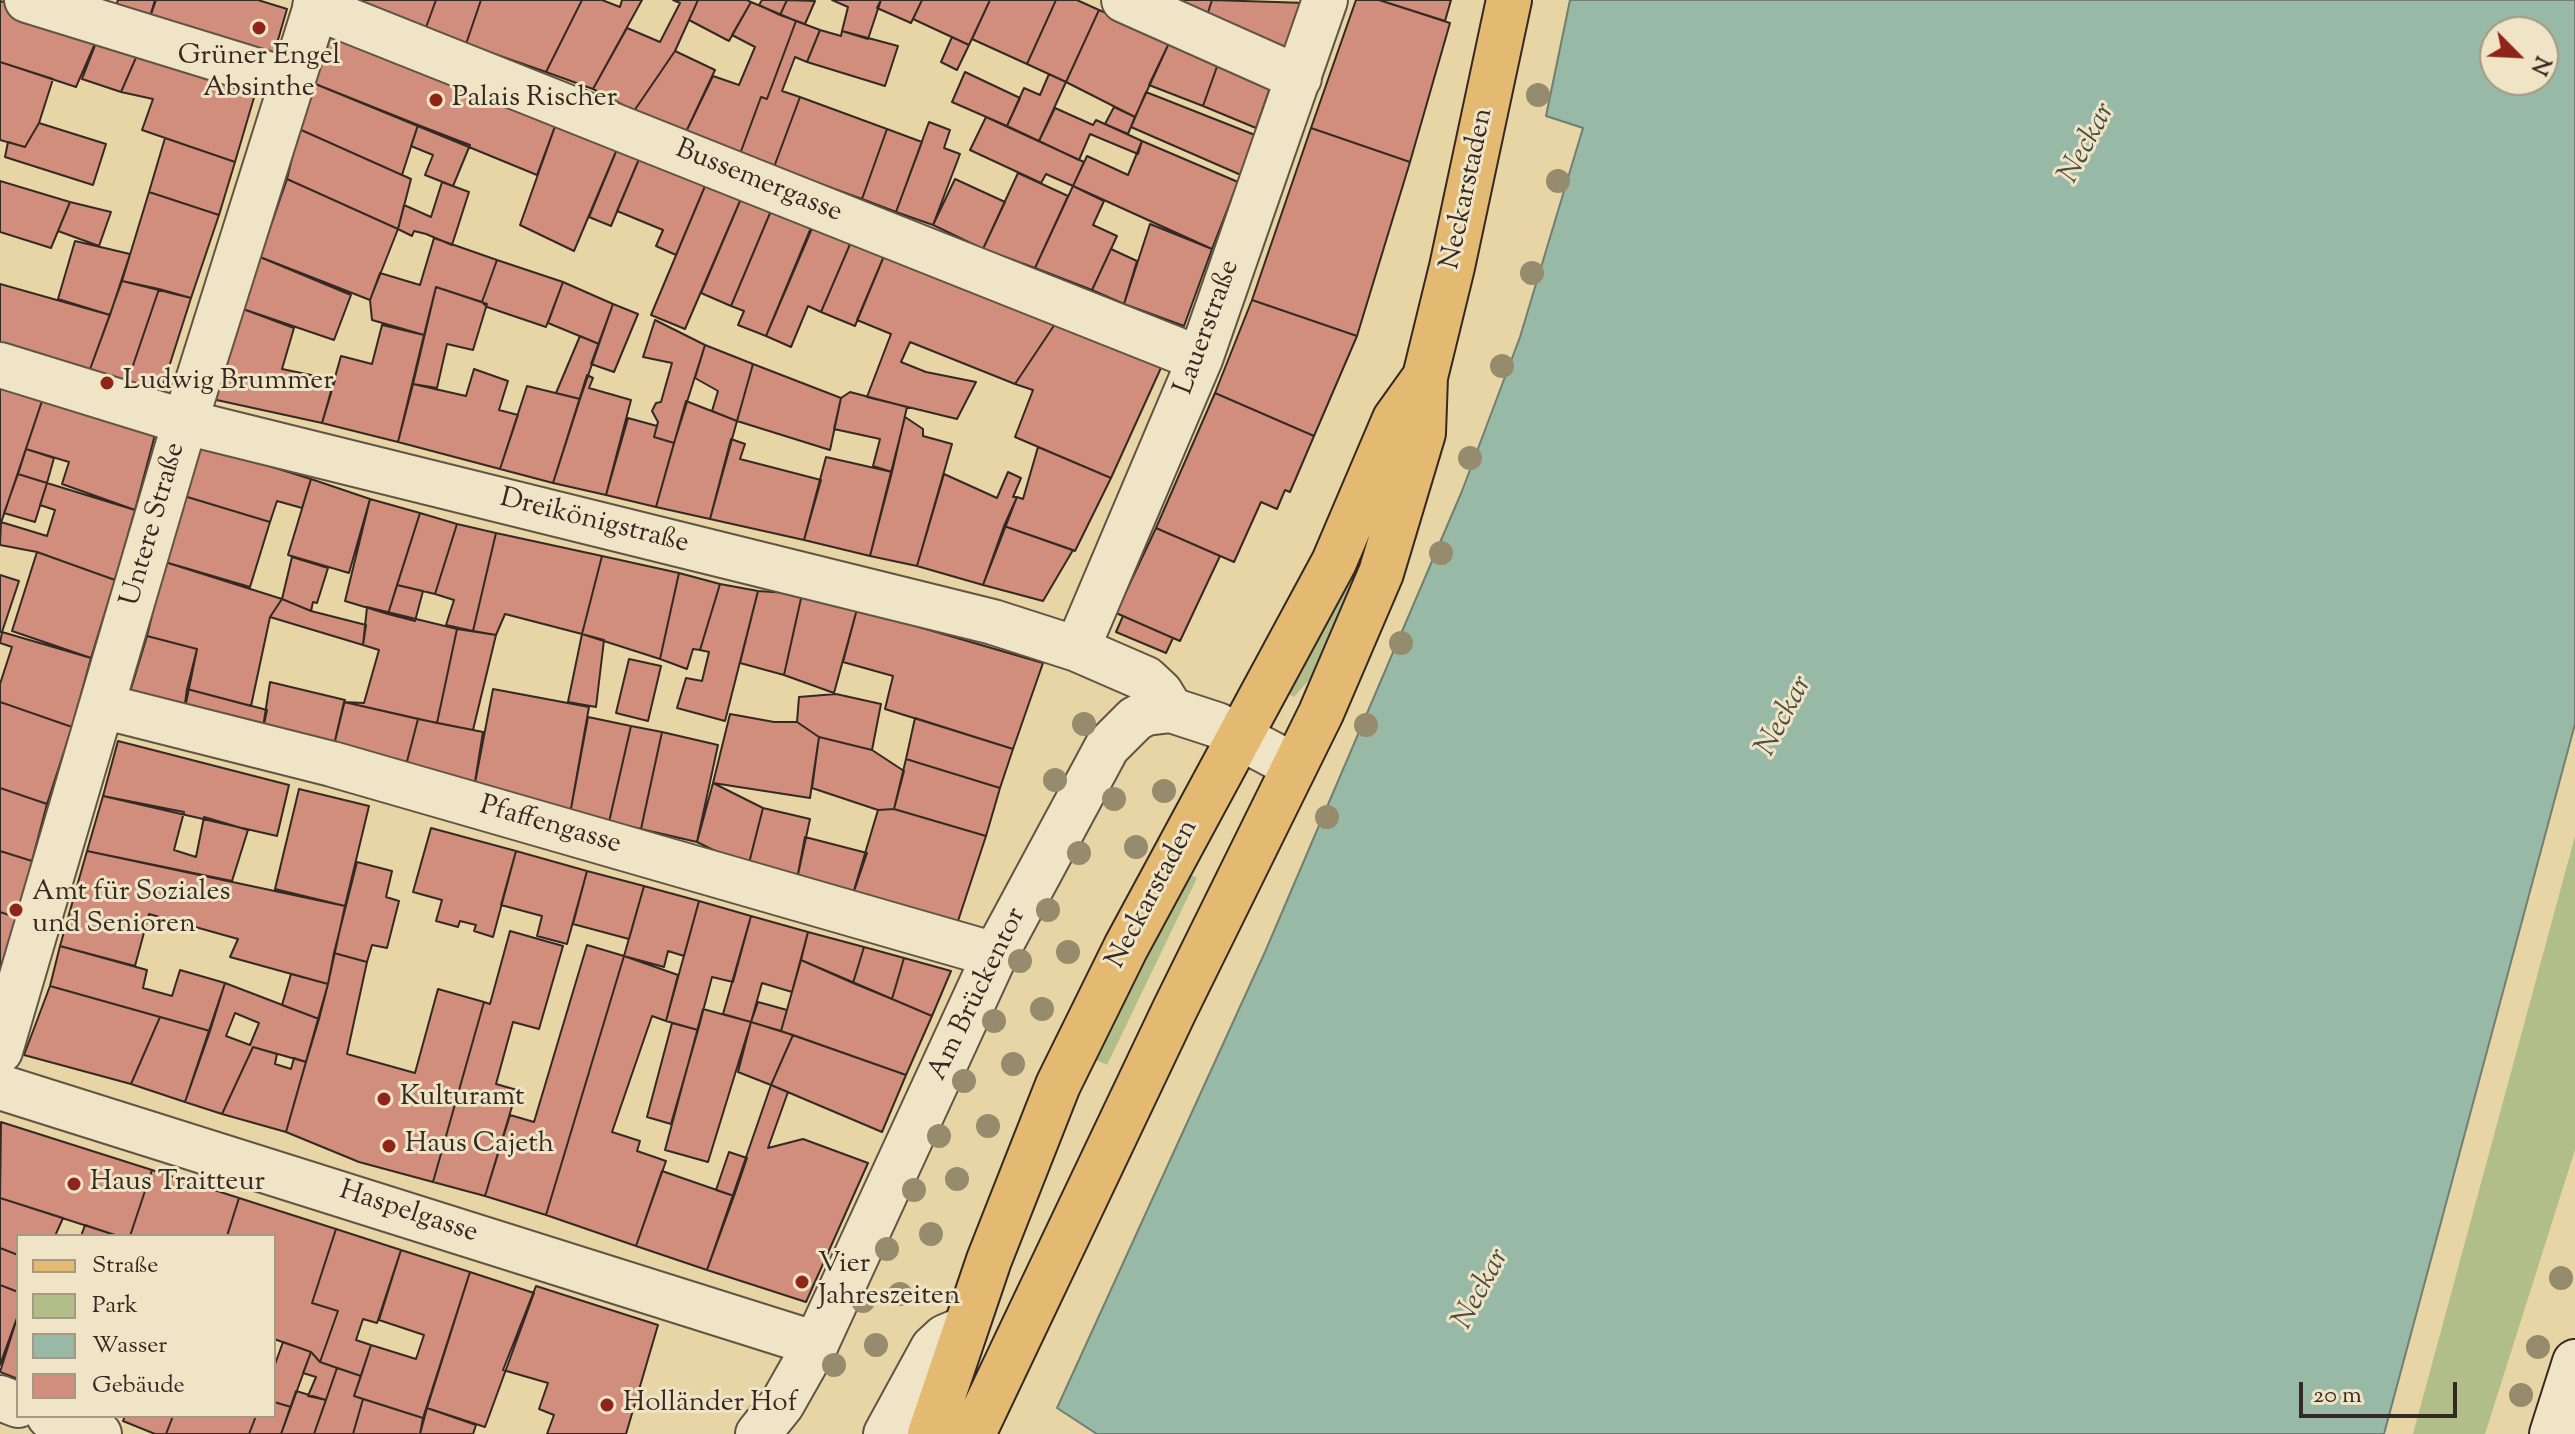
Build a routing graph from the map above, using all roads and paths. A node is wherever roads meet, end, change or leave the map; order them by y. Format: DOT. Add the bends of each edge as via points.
graph roads {
  1 [pos="27,0"];
  2 [pos="1124,0"];
  3 [pos="1325,0"];
  4 [pos="1509,0"];
  5 [pos="316,3"];
  6 [pos="1299,78"];
  7 [pos="290,81"];
  8 [pos="1200,359"];
  9 [pos="0,365"];
  10 [pos="1425,377"];
  11 [pos="185,422"];
  12 [pos="1058,642"];
  13 [pos="102,706"];
  14 [pos="1171,710"];
  15 [pos="1240,737"];
  16 [pos="1294,766"];
  17 [pos="995,955"];
  18 [pos="6,1076"];
  19 [pos="964,1329"];
  20 [pos="816,1344"];
  21 [pos="2575,1362"];
  22 [pos="55,1418"];
  23 [pos="99,1434"];
  24 [pos="758,1434"];
  25 [pos="886,1434"];
  26 [pos="930,1434"];
  27 [pos="973,1434"];
  28 [pos="2552,1434"];
  1 -- 7 [label="street"];
  2 -- 6 [label="street"];
  3 -- 6 [label="street, Lauerstraße"];
  4 -- 10 [label="main road, Neckarstaden"];
  5 -- 7 [label="street, Untere Straße"];
  5 -- 8 [label="street, Bussemergasse"];
  6 -- 8 [label="street, Lauerstraße"];
  7 -- 11 [label="street, Untere Straße"];
  8 -- 12 [label="street, Lauerstraße"];
  9 -- 11 [label="street, Dreikönigstraße"];
  10 -- 15 [label="main road, Neckarstaden" via="1395,419 1334,562"];
  10 -- 16 [label="main road, Neckarstaden" via="1423,433 1381,573"];
  11 -- 12 [label="street, Dreikönigstraße"];
  11 -- 13 [label="street, Untere Straße"];
  12 -- 14 [label="street, Dreikönigstraße" via="1146,679"];
  13 -- 17 [label="street, Pfaffengasse" via="332,764"];
  13 -- 18 [label="street, Untere Straße" via="29,918"];
  14 -- 15 [label="street"];
  14 -- 17 [label="street, Am Brückentor" via="1135,719 1107,747"];
  15 -- 16 [label="street"];
  15 -- 19 [label="main road, Neckarstaden" via="1058,1085"];
  16 -- 27 [label="main road, Neckarstaden"];
  17 -- 20 [label="street, Am Brückentor"];
  18 -- 20 [label="street, Haspelgasse"];
  19 -- 25 [label="street" via="933,1348"];
  19 -- 26 [label="main road, Neckarstaden"];
  20 -- 24 [label="street, Am Brückentor"];
  21 -- 28 [label="street"];
  22 -- 23 [label="street"];
}
